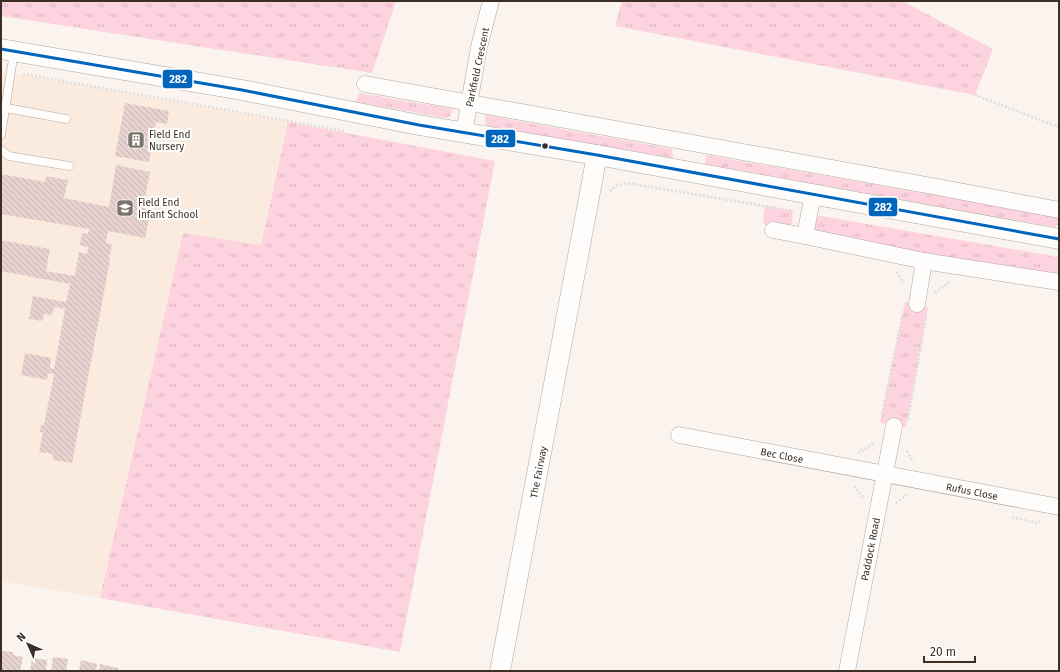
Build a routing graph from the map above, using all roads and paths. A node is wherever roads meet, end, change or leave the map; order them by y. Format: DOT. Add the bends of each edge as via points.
graph roads {
  1 [pos="491,1"];
  2 [pos="7,50"];
  3 [pos="11,72"];
  4 [pos="365,84"];
  5 [pos="975,95"];
  6 [pos="469,103"];
  7 [pos="6,108"];
  8 [pos="66,119"];
  9 [pos="1059,127"];
  10 [pos="353,132"];
  11 [pos="464,133"];
  12 [pos="1,135"];
  13 [pos="1,150"];
  14 [pos="597,155"];
  15 [pos="69,166"];
  16 [pos="608,194"];
  17 [pos="813,194"];
  18 [pos="1059,210"];
  19 [pos="809,214"];
  20 [pos="773,230"];
  21 [pos="805,236"];
  22 [pos="1059,239"];
  23 [pos="924,261"];
  24 [pos="954,279"];
  25 [pos="1059,282"];
  26 [pos="931,295"];
  27 [pos="916,309"];
  28 [pos="882,415"];
  29 [pos="901,423"];
  30 [pos="679,435"];
  31 [pos="885,475"];
  32 [pos="1059,507"];
  33 [pos="500,671"];
  34 [pos="847,671"];
  1 -- 6 [label="street, Parkfield Crescent" via="479,47"];
  2 -- 3 [label="lane"];
  2 -- 11 [label="street" via="242,90"];
  3 -- 7 [label="lane"];
  3 -- 10 [label="path"];
  4 -- 6 [label="street"];
  5 -- 9 [label="path"];
  6 -- 11 [label="street, Parkfield Crescent"];
  6 -- 18 [label="street"];
  7 -- 8 [label="lane"];
  7 -- 12 [label="lane"];
  11 -- 14 [label="street"];
  13 -- 15 [label="lane" via="9,156"];
  14 -- 17 [label="street"];
  14 -- 33 [label="street, The Fairway"];
  16 -- 19 [label="path" via="618,185 627,183"];
  17 -- 19 [label="street"];
  17 -- 22 [label="street"];
  19 -- 21 [label="street"];
  20 -- 21 [label="street"];
  21 -- 23 [label="street"];
  23 -- 25 [label="street"];
  23 -- 27 [label="street"];
  24 -- 26 [label="path"];
  27 -- 28 [label="path"];
  27 -- 29 [label="path"];
  29 -- 31 [label="street, Paddock Road"];
  30 -- 31 [label="street, Bec Close"];
  31 -- 32 [label="street, Rufus Close"];
  31 -- 34 [label="street, Paddock Road"];
}
